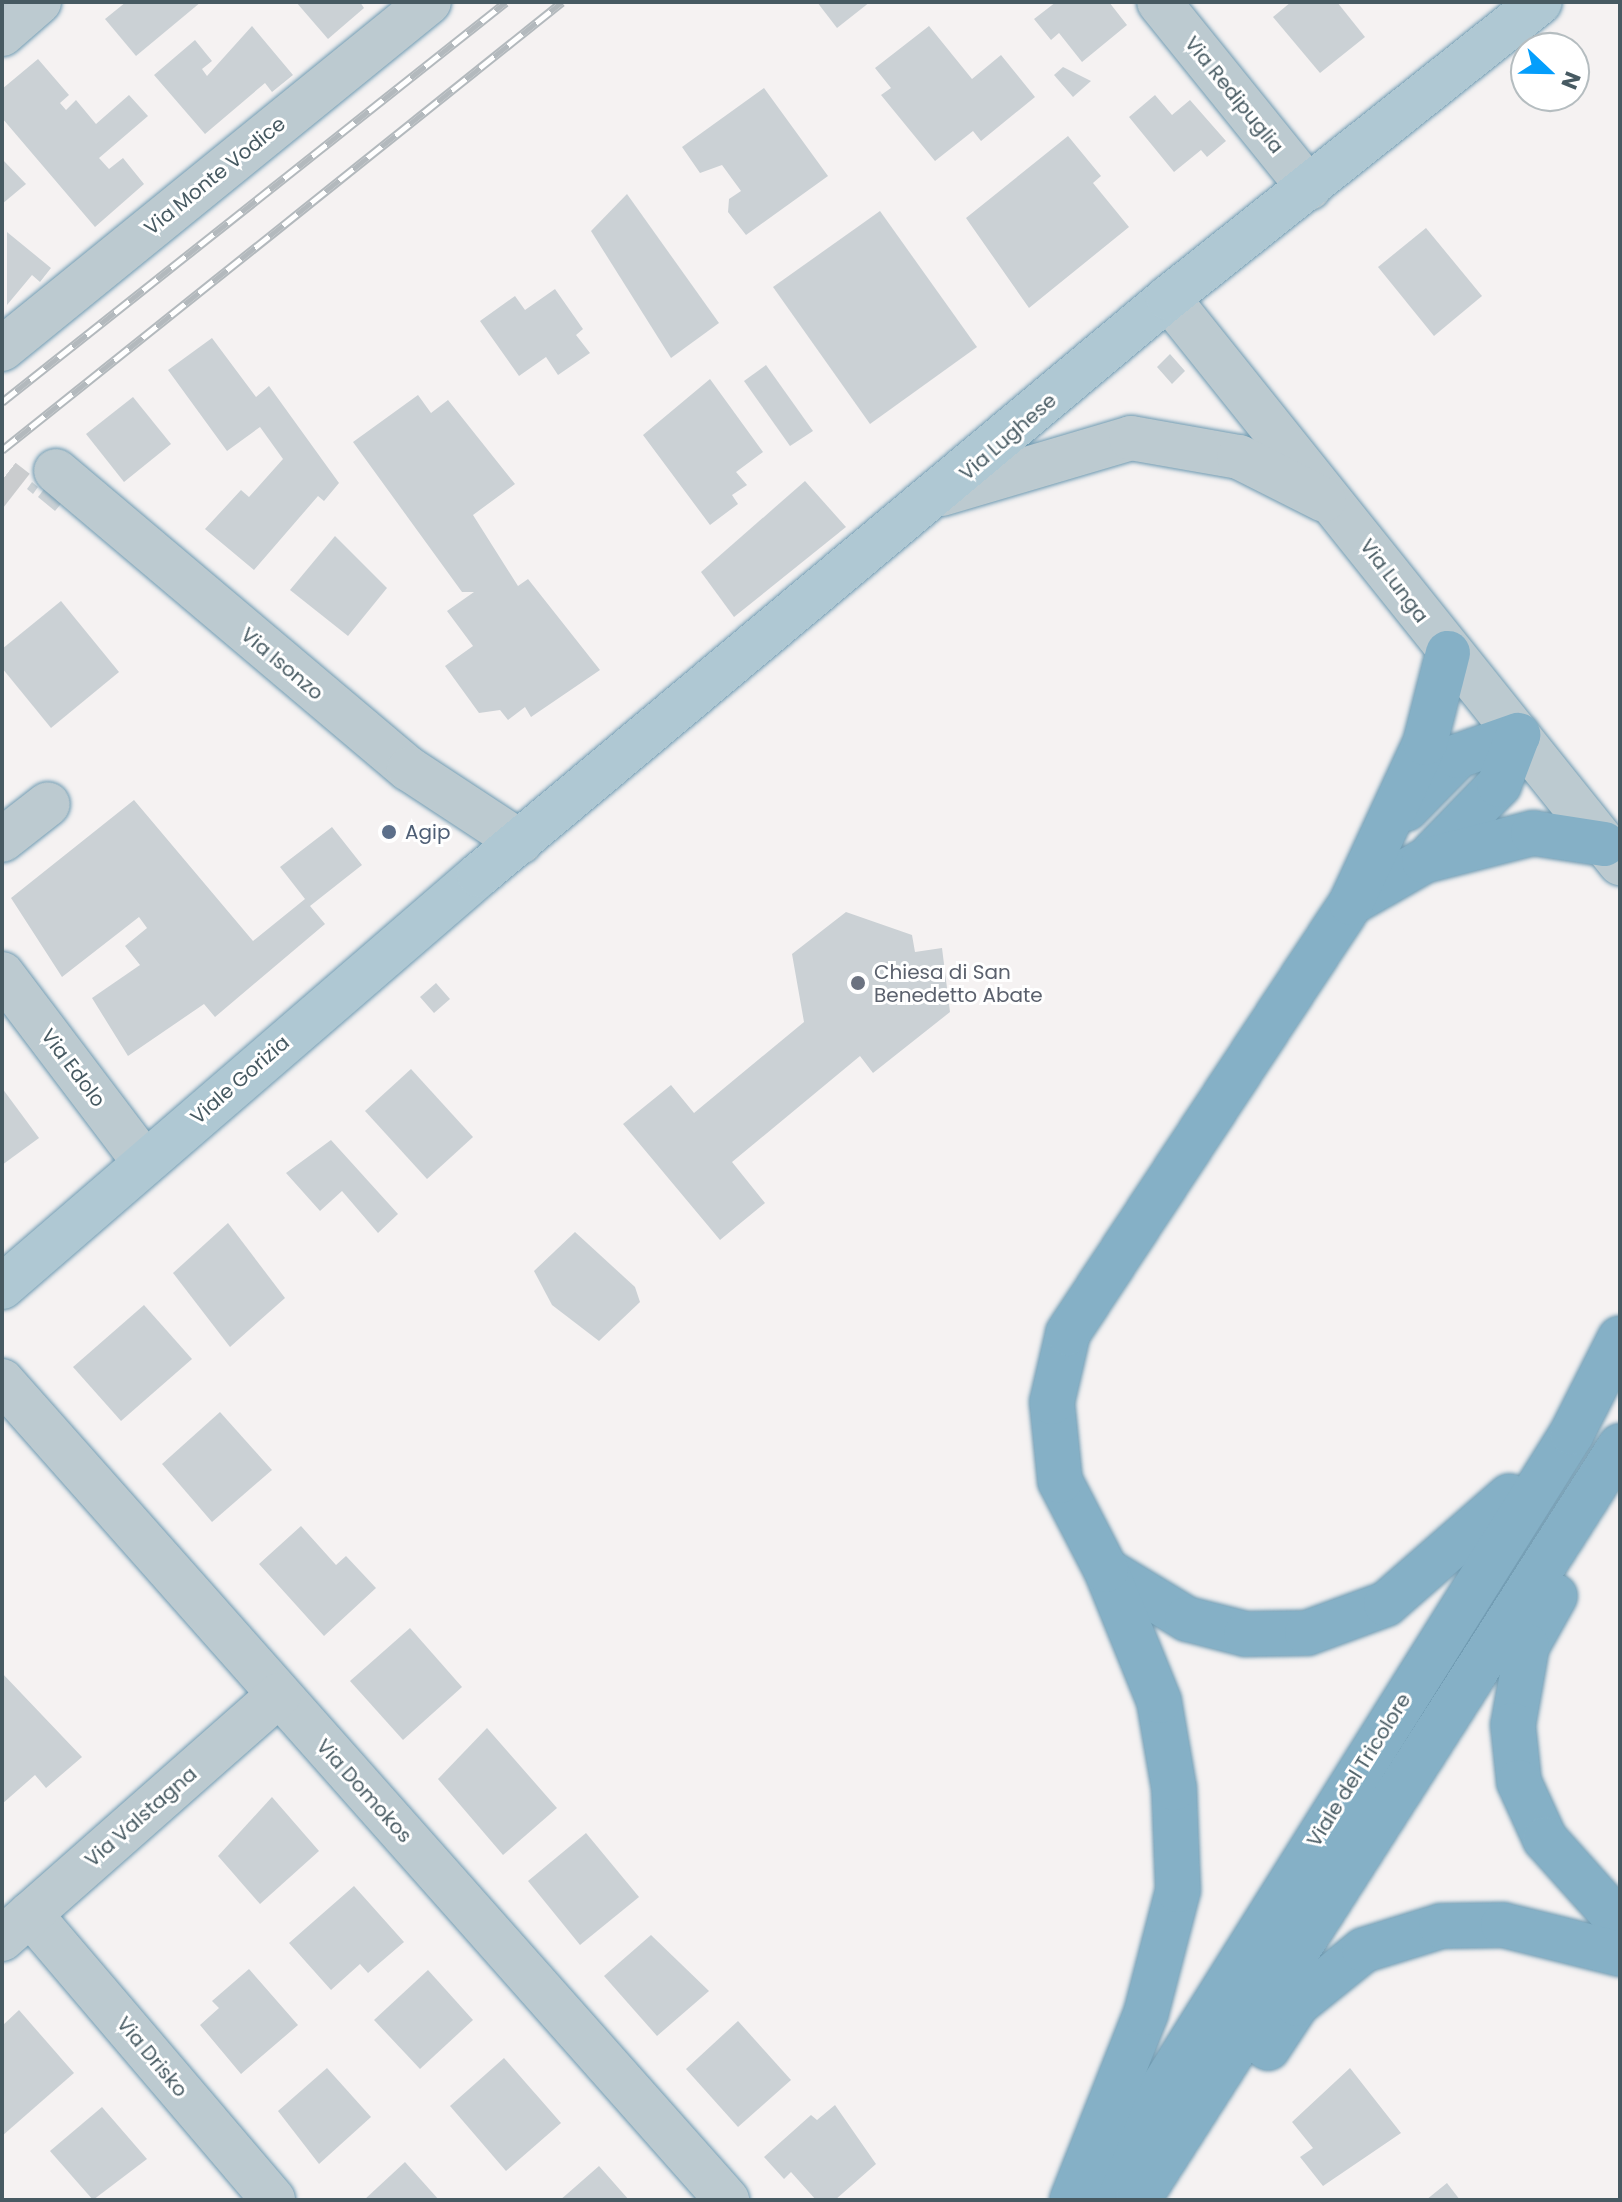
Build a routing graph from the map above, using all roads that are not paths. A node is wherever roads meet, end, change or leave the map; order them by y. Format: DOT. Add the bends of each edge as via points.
graph roads {
  1 [pos="39,2"];
  2 [pos="429,2"];
  3 [pos="1159,2"];
  4 [pos="1540,2"];
  5 [pos="2,34"];
  6 [pos="1309,188"];
  7 [pos="1168,298"];
  8 [pos="2,349"];
  9 [pos="56,471"];
  10 [pos="942,494"];
  11 [pos="1338,507"];
  12 [pos="1448,653"];
  13 [pos="1518,735"];
  14 [pos="48,804"];
  15 [pos="1385,833"];
  16 [pos="2,840"];
  17 [pos="520,842"];
  18 [pos="1612,854"];
  19 [pos="1424,861"];
  20 [pos="479,875"];
  21 [pos="1351,903"];
  22 [pos="2,974"];
  23 [pos="144,1162"];
  24 [pos="2,1287"];
  25 [pos="1620,1338"];
  26 [pos="2,1381"];
  27 [pos="1572,1433"];
  28 [pos="1615,1454"];
  29 [pos="1106,1570"];
  30 [pos="279,1695"];
  31 [pos="1620,1923"];
  32 [pos="16,1926"];
  33 [pos="1620,1954"];
  34 [pos="273,2200"];
  35 [pos="727,2200"];
  36 [pos="1072,2200"];
  37 [pos="1091,2200"];
  38 [pos="1138,2200"];
  39 [pos="1167,2200"];
  1 -- 5 [label="street"];
  2 -- 8 [label="street, Via Monte Vodice"];
  3 -- 6 [label="street, Via Redipuglia"];
  4 -- 6 [label="main road, Via Lughese"];
  6 -- 7 [label="main road, Via Lughese"];
  7 -- 10 [label="main road, Via Lughese"];
  7 -- 11 [label="street, Via Lunga"];
  9 -- 17 [label="street, Via Isonzo" via="409,769"];
  10 -- 11 [label="street" via="1131,438 1239,457"];
  10 -- 17 [label="main road, Via Lughese"];
  11 -- 12 [label="street, Via Lunga"];
  12 -- 13 [label="street, Via Lunga"];
  12 -- 15 [label="highway" via="1425,743"];
  13 -- 15 [label="highway" via="1458,756"];
  13 -- 18 [label="street, Via Lunga"];
  13 -- 19 [label="highway" via="1499,785"];
  14 -- 16 [label="street"];
  15 -- 21 [label="highway"];
  17 -- 20 [label="main road, Via Lughese"];
  18 -- 19 [label="highway" via="1533,833"];
  19 -- 21 [label="highway"];
  20 -- 23 [label="main road, Viale Gorizia"];
  21 -- 29 [label="highway" via="1068,1333 1052,1402 1060,1481"];
  22 -- 23 [label="street, Via Edolo"];
  23 -- 24 [label="main road, Viale Gorizia"];
  25 -- 27 [label="highway, Viale del Tricolore"];
  26 -- 30 [label="street, Via Domokos"];
  27 -- 29 [label="highway" via="1470,1536 1386,1604 1307,1633 1246,1634 1187,1619"];
  27 -- 37 [label="highway, Viale del Tricolore"];
  28 -- 31 [label="highway" via="1592,1533 1527,1646 1513,1725 1519,1782 1545,1839"];
  28 -- 38 [label="highway"];
  29 -- 36 [label="highway" via="1159,1701 1174,1788 1178,1890 1146,2013"];
  30 -- 32 [label="street, Via Valstagna"];
  30 -- 35 [label="street, Via Domokos"];
  32 -- 34 [label="street, Via Drisko"];
  33 -- 39 [label="highway" via="1503,1925 1441,1926 1364,1950 1297,2004"];
}
